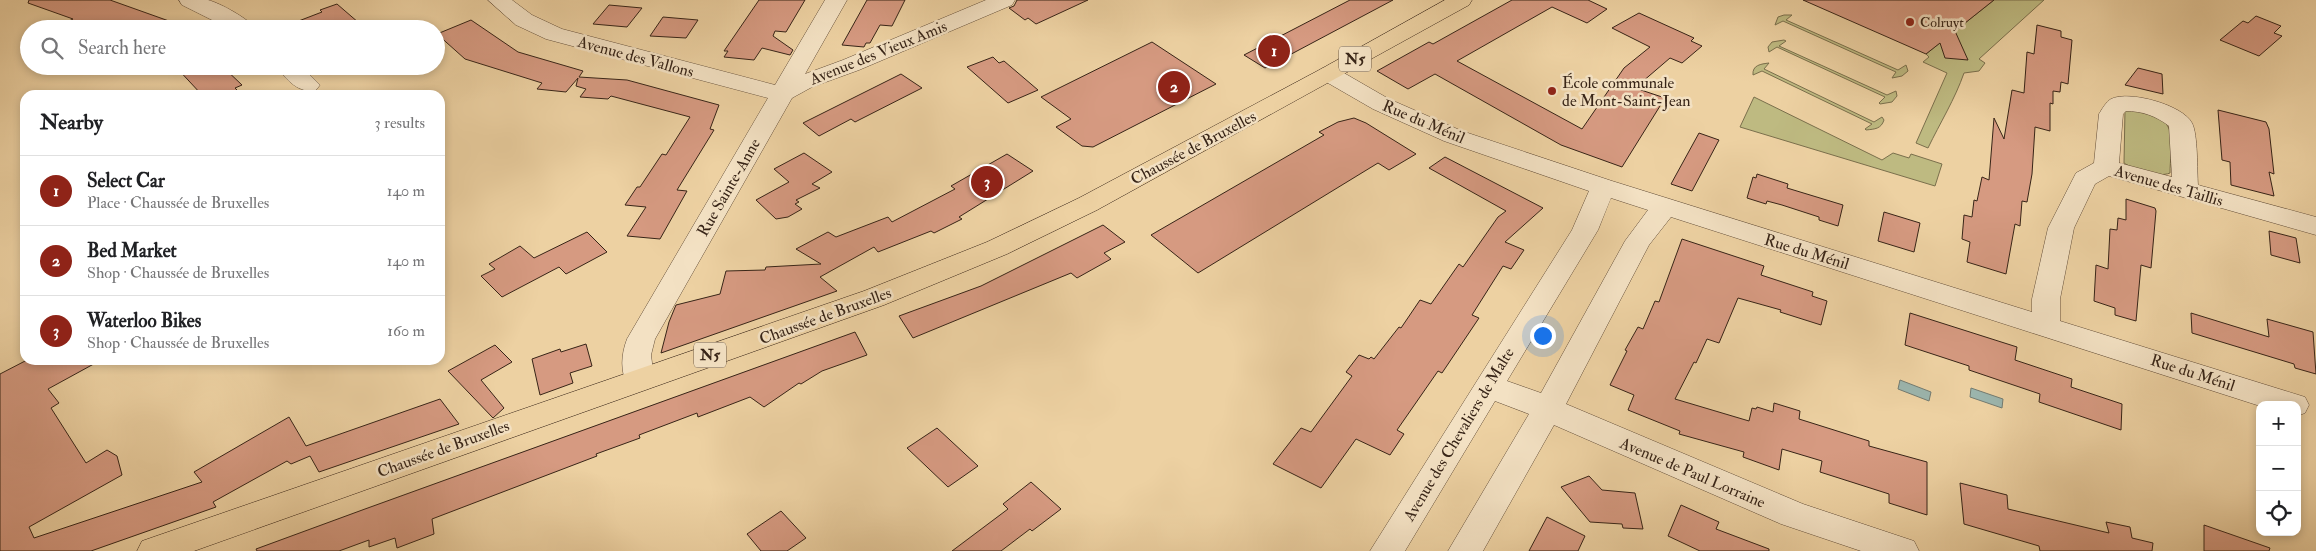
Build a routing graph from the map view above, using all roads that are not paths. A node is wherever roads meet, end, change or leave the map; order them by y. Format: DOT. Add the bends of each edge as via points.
graph roads {
  1 [pos="190,0"];
  2 [pos="499,0"];
  3 [pos="836,0"];
  4 [pos="1004,0"];
  5 [pos="1462,0"];
  6 [pos="231,20"];
  7 [pos="1329,74"];
  8 [pos="297,75"];
  9 [pos="308,86"];
  10 [pos="781,94"];
  11 [pos="2106,167"];
  12 [pos="1603,187"];
  13 [pos="2186,191"];
  14 [pos="1665,208"];
  15 [pos="2316,226"];
  16 [pos="2046,325"];
  17 [pos="639,379"];
  18 [pos="1488,386"];
  19 [pos="2284,401"];
  20 [pos="2301,407"];
  21 [pos="1548,409"];
  22 [pos="2316,412"];
  23 [pos="154,551"];
  24 [pos="1387,551"];
  25 [pos="1465,551"];
  26 [pos="1902,551"];
  1 -- 6 [label="street"];
  2 -- 10 [label="street, Avenue des Vallons" via="524,20 554,34"];
  3 -- 10 [label="street, Rue Sainte-Anne"];
  4 -- 10 [label="street, Avenue des Vieux Amis"];
  5 -- 7 [label="main road, Chaussée de Bruxelles / N5"];
  7 -- 12 [label="street, Rue du Ménil" via="1381,104 1453,136"];
  7 -- 17 [label="main road, Chaussée de Bruxelles / N5" via="1088,204 998,248 881,296"];
  8 -- 9 [label="street"];
  10 -- 17 [label="street, Rue Sainte-Anne" via="641,339 636,355"];
  11 -- 13 [label="street, Avenue des Taillis"];
  11 -- 13 [label="street" via="2111,114 2116,107 2127,104 2156,110 2175,118 2182,127"];
  11 -- 16 [label="street, Avenue des Taillis" via="2085,179 2062,228 2046,299"];
  12 -- 14 [label="street, Rue du Ménil"];
  12 -- 18 [label="street, Avenue des Chevaliers de Malte" via="1585,230"];
  13 -- 15 [label="street, Avenue des Taillis"];
  14 -- 16 [label="street, Rue du Ménil"];
  14 -- 21 [label="street" via="1638,241"];
  16 -- 19 [label="street, Rue du Ménil"];
  17 -- 23 [label="main road, Chaussée de Bruxelles / N5"];
  18 -- 21 [label="street, Avenue de Paul Lorraine"];
  18 -- 24 [label="street, Avenue des Chevaliers de Malte"];
  20 -- 22 [label="street, Rue du Ménil"];
  21 -- 25 [label="street"];
  21 -- 26 [label="street, Avenue de Paul Lorraine" via="1793,514"];
}
